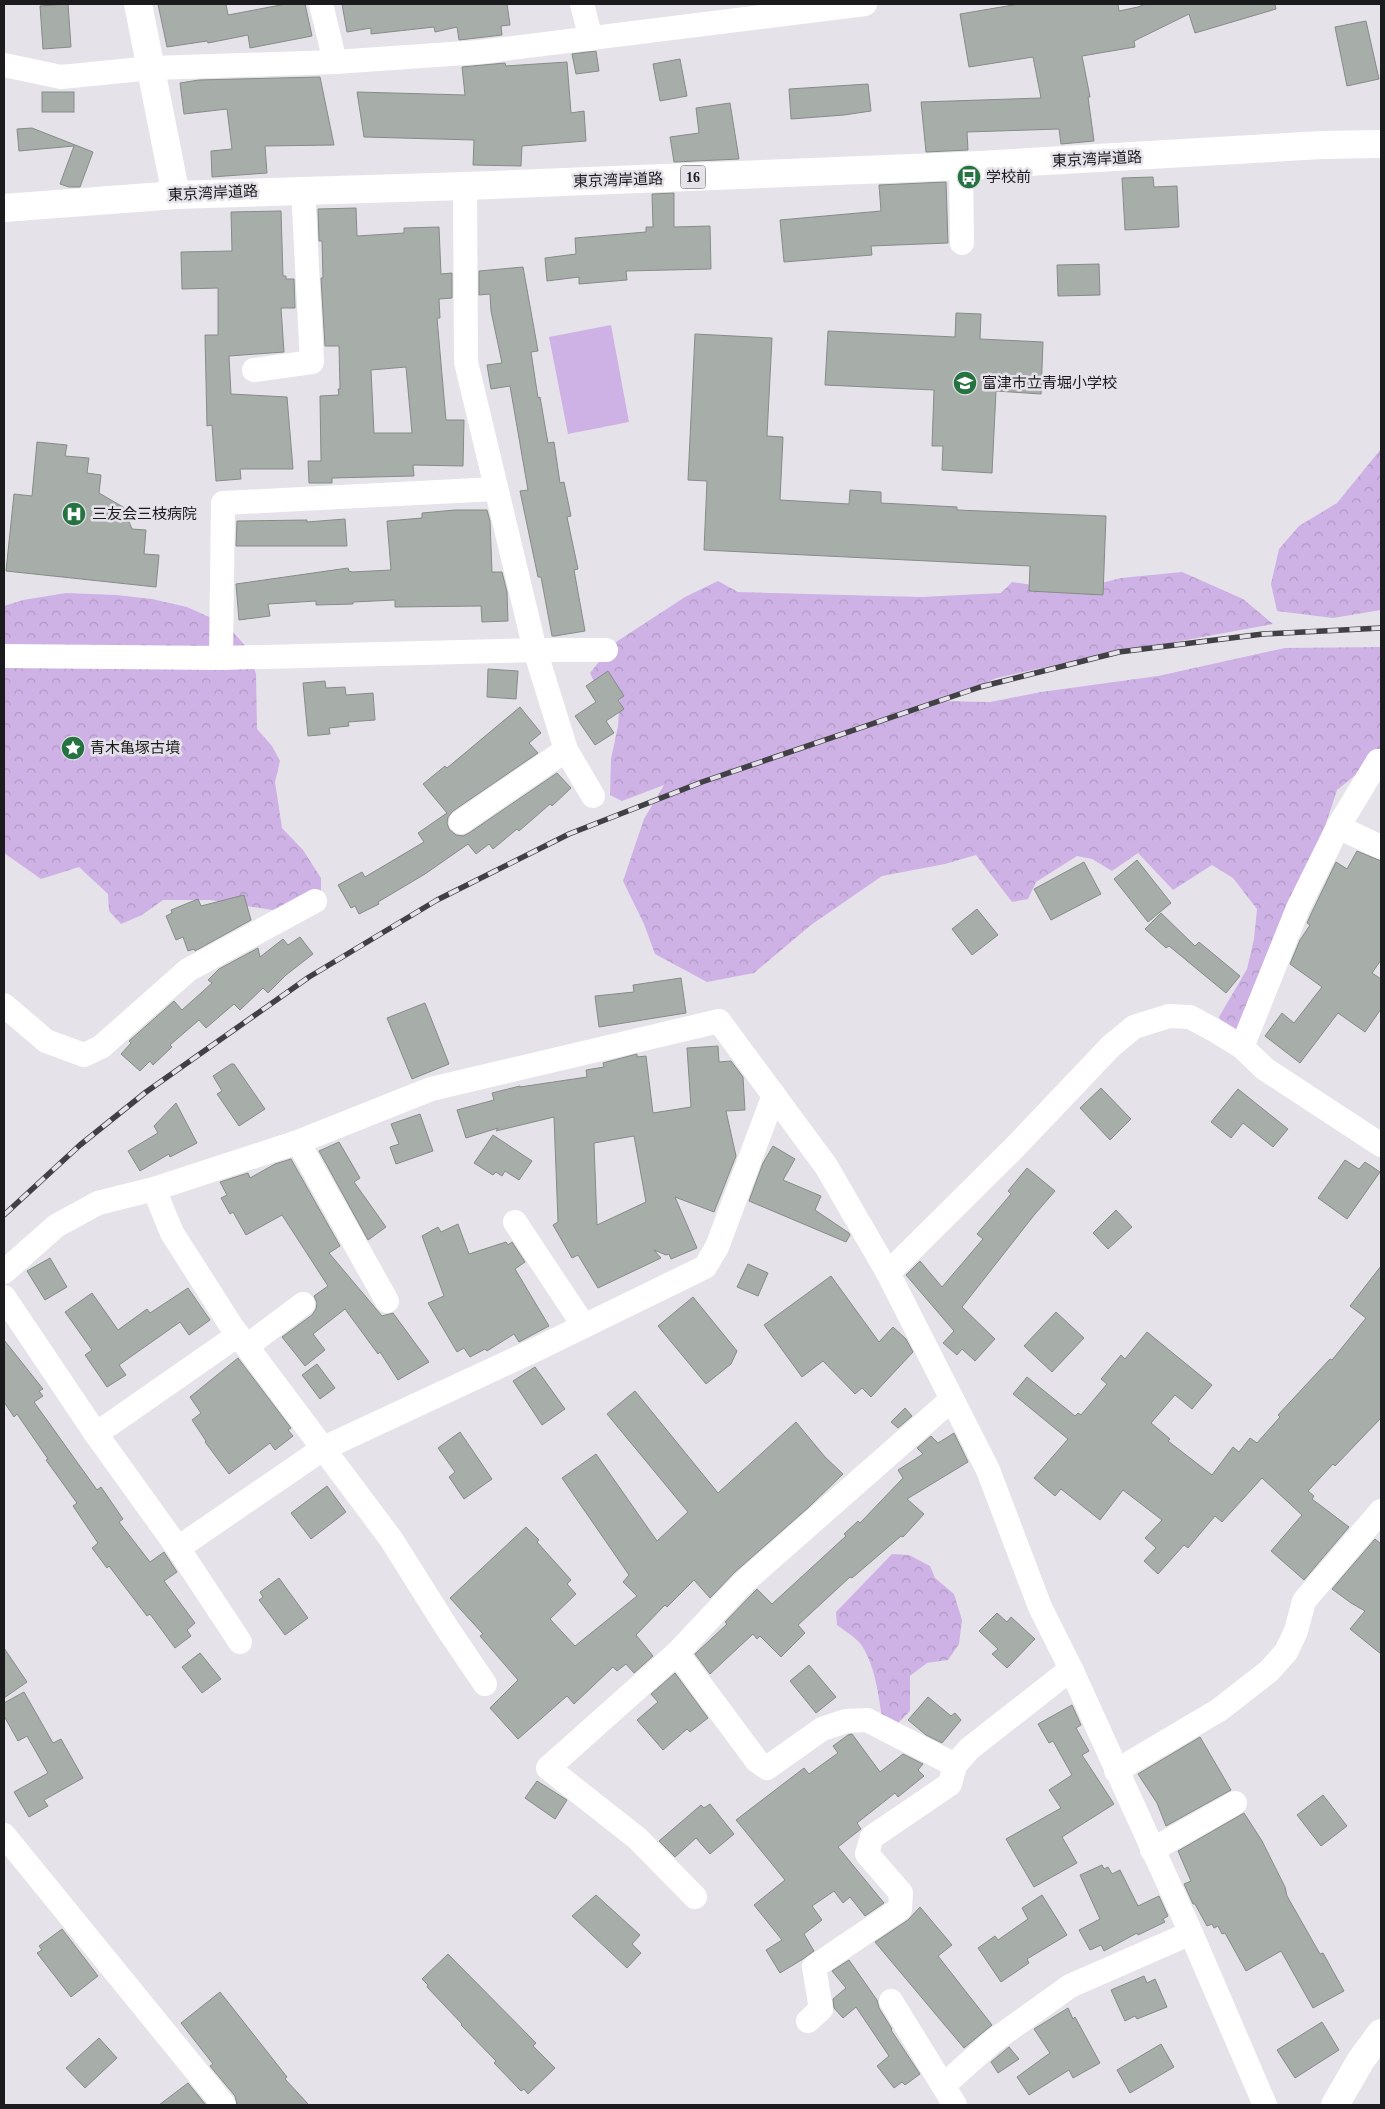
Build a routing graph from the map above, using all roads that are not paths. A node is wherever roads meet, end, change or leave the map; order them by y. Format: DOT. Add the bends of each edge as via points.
graph roads {
  1 [pos="138,4"];
  2 [pos="321,4"];
  3 [pos="582,4"];
  4 [pos="865,4"];
  5 [pos="591,39"];
  6 [pos="335,62"];
  7 [pos="4,65"];
  8 [pos="152,68"];
  9 [pos="1381,144"];
  10 [pos="961,166"];
  11 [pos="466,186"];
  12 [pos="303,190"];
  13 [pos="176,195"];
  14 [pos="4,208"];
  15 [pos="962,243"];
  16 [pos="254,370"];
  17 [pos="495,489"];
  18 [pos="534,650"];
  19 [pos="606,650"];
  20 [pos="4,656"];
  21 [pos="221,658"];
  22 [pos="566,750"];
  23 [pos="1381,761"];
  24 [pos="593,796"];
  25 [pos="461,822"];
  26 [pos="1338,827"];
  27 [pos="1381,847"];
  28 [pos="315,901"];
  29 [pos="4,1005"];
  30 [pos="1242,1047"];
  31 [pos="774,1095"];
  32 [pos="298,1142"];
  33 [pos="1381,1145"];
  34 [pos="154,1189"];
  35 [pos="515,1222"];
  36 [pos="4,1272"];
  37 [pos="888,1273"];
  38 [pos="4,1297"];
  39 [pos="387,1301"];
  40 [pos="303,1304"];
  41 [pos="584,1326"];
  42 [pos="242,1340"];
  43 [pos="952,1399"];
  44 [pos="96,1434"];
  45 [pos="324,1448"];
  46 [pos="1381,1511"];
  47 [pos="178,1548"];
  48 [pos="240,1642"];
  49 [pos="677,1653"];
  50 [pos="1071,1669"];
  51 [pos="485,1684"];
  52 [pos="955,1765"];
  53 [pos="1116,1771"];
  54 [pos="1235,1802"];
  55 [pos="4,1835"];
  56 [pos="1152,1850"];
  57 [pos="695,1896"];
  58 [pos="1191,1933"];
  59 [pos="891,2001"];
  60 [pos="808,2021"];
  61 [pos="1381,2033"];
  62 [pos="949,2096"];
  63 [pos="224,2105"];
  64 [pos="1265,2105"];
  65 [pos="1335,2105"];
  1 -- 8 [label="main road"];
  2 -- 6 [label="street"];
  3 -- 5 [label="street"];
  4 -- 5 [label="street"];
  5 -- 6 [label="street" via="480,52"];
  6 -- 8 [label="street"];
  7 -- 8 [label="street" via="61,77"];
  8 -- 13 [label="main road"];
  9 -- 10 [label="main road, 東京湾岸道路 / 16"];
  10 -- 11 [label="main road, 東京湾岸道路 / 16"];
  10 -- 15 [label="street"];
  11 -- 12 [label="main road, 東京湾岸道路 / 16"];
  11 -- 17 [label="street" via="466,362"];
  12 -- 13 [label="main road, 東京湾岸道路 / 16"];
  12 -- 16 [label="street" via="312,362"];
  13 -- 14 [label="main road, 東京湾岸道路 / 16"];
  17 -- 18 [label="street"];
  17 -- 21 [label="street" via="223,503"];
  18 -- 19 [label="street"];
  18 -- 21 [label="street"];
  18 -- 22 [label="street"];
  20 -- 21 [label="street"];
  22 -- 24 [label="street"];
  22 -- 25 [label="street"];
  23 -- 26 [label="street" via="1378,761"];
  26 -- 27 [label="street"];
  26 -- 30 [label="street" via="1298,908"];
  28 -- 29 [label="street" via="188,970 101,1047 84,1056 46,1041"];
  30 -- 33 [label="street" via="1265,1069"];
  30 -- 37 [label="street" via="1190,1017 1169,1016 1134,1027 1111,1046"];
  31 -- 32 [label="street" via="719,1022 431,1089"];
  31 -- 37 [label="street" via="826,1166"];
  31 -- 41 [label="street" via="718,1247 705,1267"];
  32 -- 34 [label="street"];
  32 -- 39 [label="street"];
  34 -- 36 [label="street" via="98,1203 56,1226"];
  34 -- 42 [label="street" via="172,1233"];
  35 -- 41 [label="street"];
  37 -- 43 [label="street"];
  38 -- 44 [label="street"];
  40 -- 42 [label="street"];
  41 -- 45 [label="street"];
  42 -- 44 [label="street"];
  42 -- 45 [label="street"];
  43 -- 49 [label="street" via="744,1582"];
  43 -- 50 [label="street" via="988,1470 1040,1607"];
  44 -- 47 [label="street"];
  45 -- 47 [label="street"];
  45 -- 51 [label="street" via="391,1539"];
  46 -- 53 [label="street" via="1304,1601 1286,1652 1269,1671 1219,1710"];
  47 -- 48 [label="street"];
  49 -- 52 [label="street" via="757,1761 767,1768 822,1728 846,1721 867,1720"];
  49 -- 57 [label="street" via="548,1768 636,1838"];
  50 -- 52 [label="street" via="969,1749"];
  50 -- 53 [label="street"];
  52 -- 60 [label="street" via="950,1784 872,1837 867,1854 901,1893 900,1909 814,1967 821,2009"];
  53 -- 56 [label="street"];
  54 -- 56 [label="street"];
  55 -- 63 [label="street"];
  56 -- 58 [label="street"];
  58 -- 62 [label="street" via="1070,1986 992,2042"];
  58 -- 64 [label="street"];
  59 -- 62 [label="street"];
  61 -- 65 [label="main road"];
}
